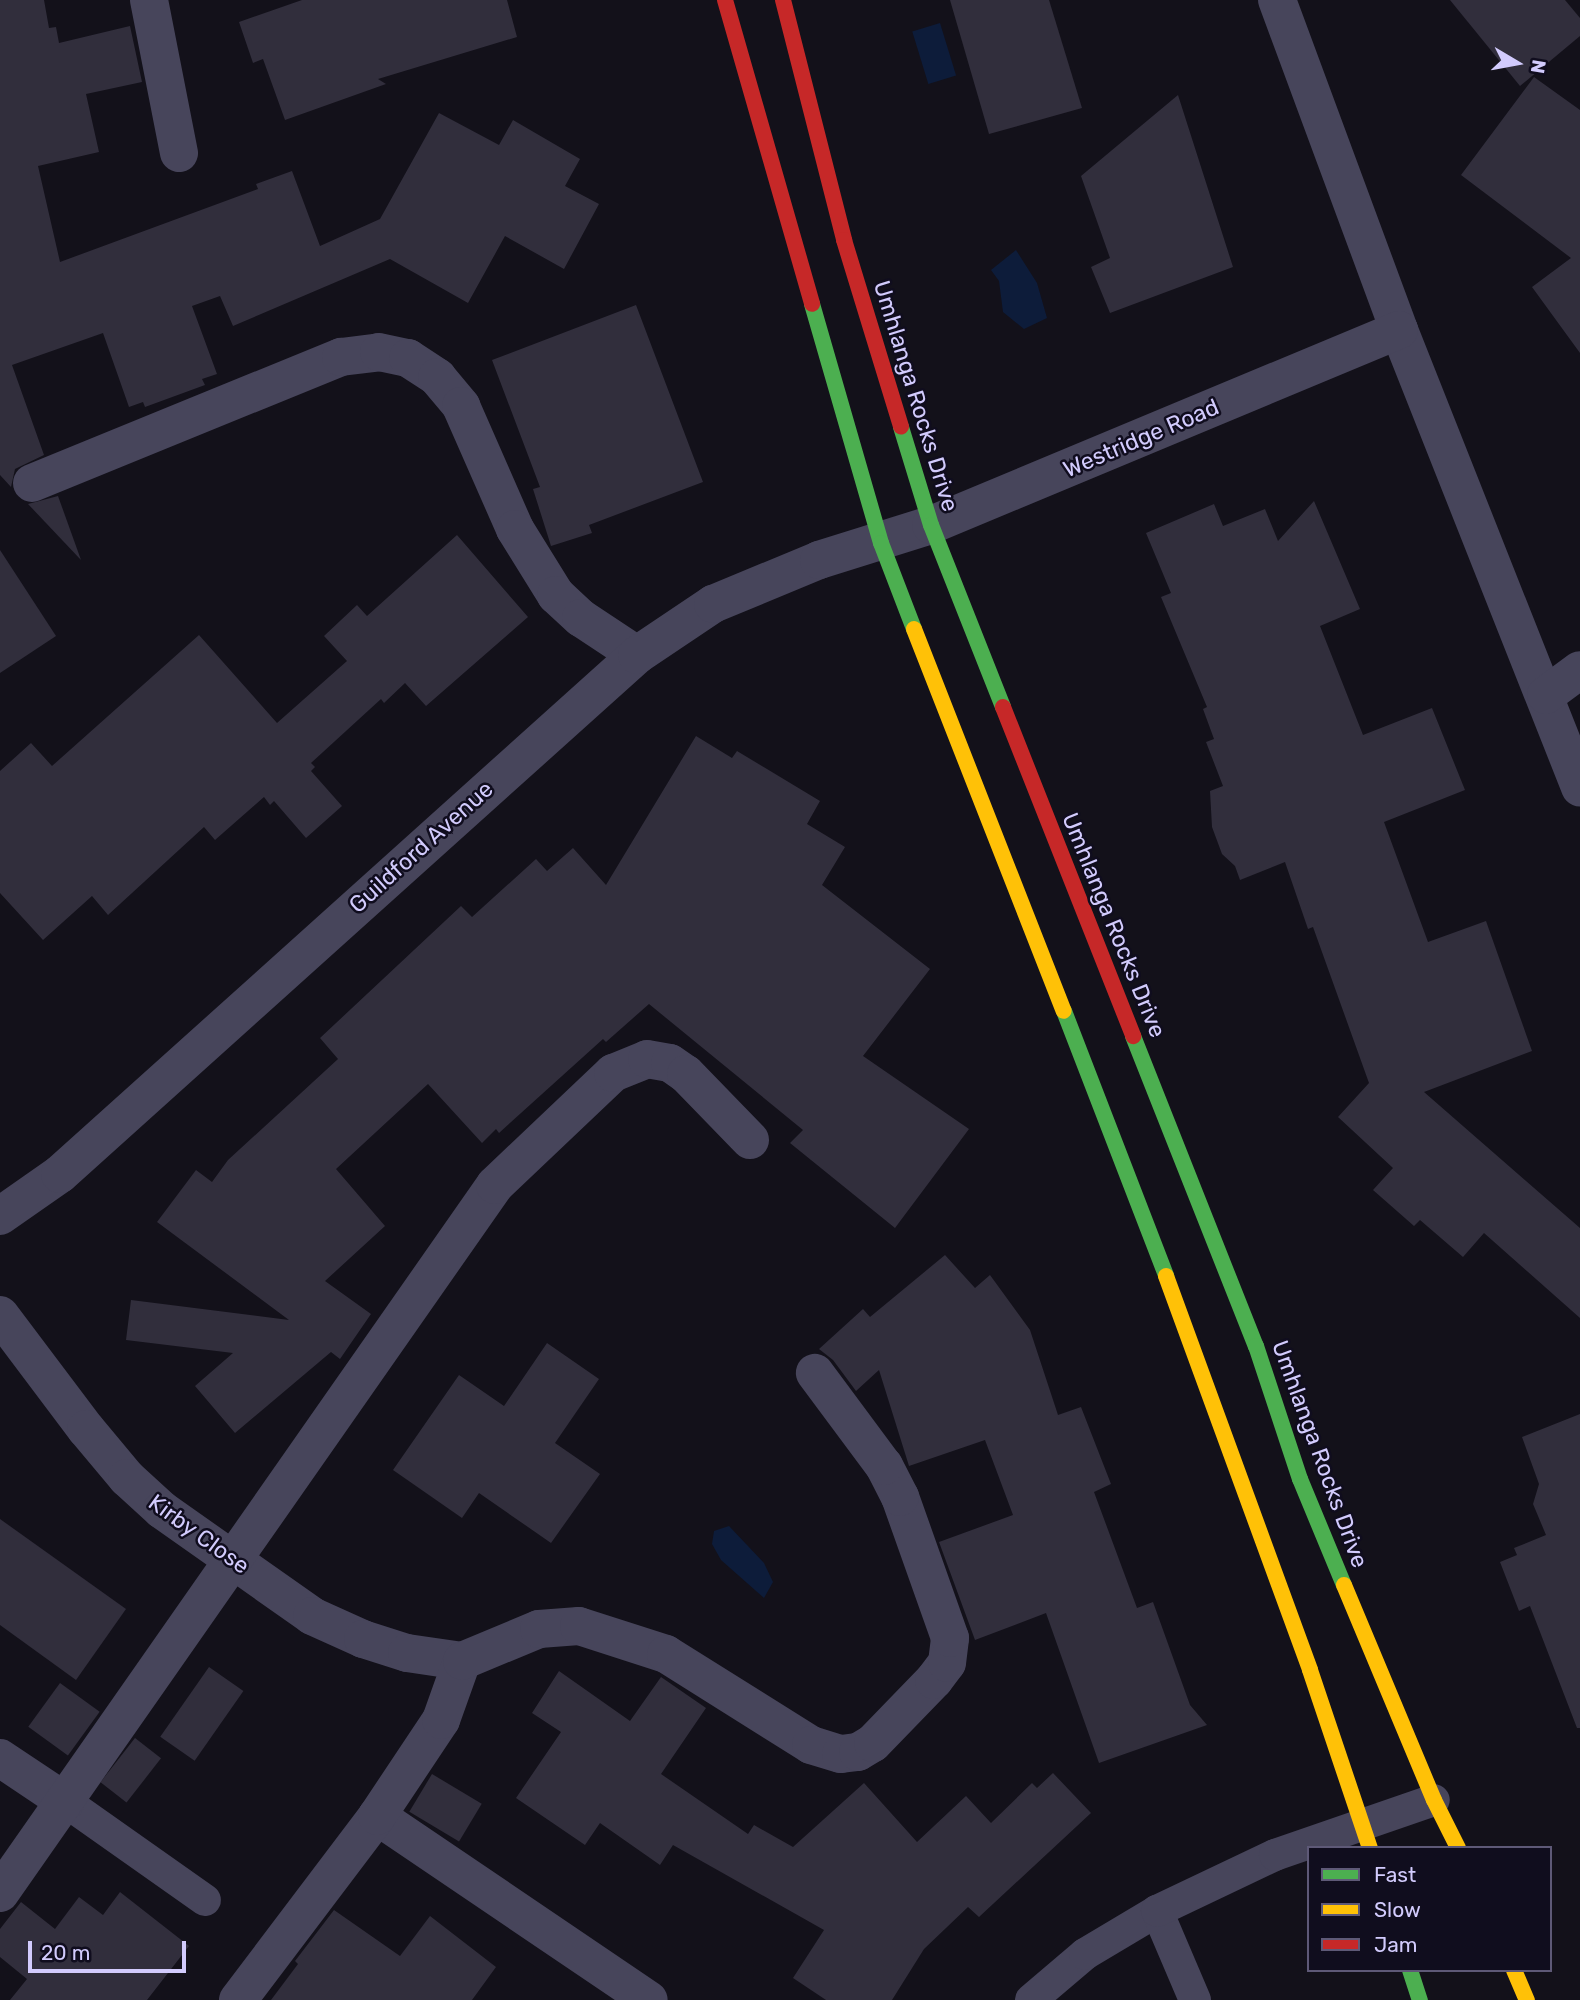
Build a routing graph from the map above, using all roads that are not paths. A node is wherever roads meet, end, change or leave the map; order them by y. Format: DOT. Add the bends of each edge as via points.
graph roads {
  1 [pos="149,0"];
  2 [pos="724,0"];
  3 [pos="783,0"];
  4 [pos="1277,0"];
  5 [pos="179,153"];
  6 [pos="1399,330"];
  7 [pos="32,483"];
  8 [pos="932,525"];
  9 [pos="881,542"];
  10 [pos="637,655"];
  11 [pos="1580,670"];
  12 [pos="1546,695"];
  13 [pos="1580,787"];
  14 [pos="750,1140"];
  15 [pos="0,1216"];
  16 [pos="0,1315"];
  17 [pos="815,1373"];
  18 [pos="231,1559"];
  19 [pos="462,1661"];
  20 [pos="0,1758"];
  21 [pos="1434,1800"];
  22 [pos="66,1802"];
  23 [pos="377,1815"];
  24 [pos="1366,1837"];
  25 [pos="1320,1846"];
  26 [pos="1457,1846"];
  27 [pos="1307,1849"];
  28 [pos="0,1893"];
  29 [pos="205,1900"];
  30 [pos="1157,1911"];
  31 [pos="1411,1972"];
  32 [pos="1515,1972"];
  33 [pos="238,2000"];
  34 [pos="649,2000"];
  35 [pos="1031,2000"];
  36 [pos="1195,2000"];
  37 [pos="1420,2000"];
  38 [pos="1527,2000"];
  1 -- 5 [label="street"];
  2 -- 9 [label="main road"];
  3 -- 8 [label="main road, Umhlanga Rocks Drive" via="844,240"];
  4 -- 6 [label="street"];
  6 -- 8 [label="street, Westridge Road"];
  6 -- 12 [label="street"];
  7 -- 10 [label="street" via="341,357 379,352 408,358 437,377 461,407 515,529 556,595 581,618"];
  8 -- 9 [label="street, Westridge Road"];
  8 -- 21 [label="main road, Umhlanga Rocks Drive" via="1256,1346 1300,1479"];
  9 -- 10 [label="street, Guildford Avenue" via="819,560 713,604"];
  9 -- 24 [label="main road" via="1136,1193 1257,1520"];
  10 -- 15 [label="street, Guildford Avenue" via="60,1174"];
  11 -- 12 [label="street"];
  12 -- 13 [label="street"];
  14 -- 18 [label="street" via="670,1063 647,1059 613,1073 495,1185"];
  16 -- 18 [label="street, Kirby Close" via="127,1478 162,1510"];
  17 -- 19 [label="street" via="900,1497 950,1637 947,1662 873,1742 858,1752 841,1754 811,1745 666,1654 579,1626 539,1629"];
  18 -- 19 [label="street, Kirby Close" via="312,1616 363,1639 407,1653"];
  18 -- 22 [label="street"];
  19 -- 23 [label="street" via="441,1720"];
  20 -- 22 [label="street"];
  21 -- 24 [label="lane"];
  21 -- 26 [label="main road, Umhlanga Rocks Drive"];
  22 -- 28 [label="street"];
  22 -- 29 [label="lane"];
  23 -- 33 [label="street"];
  23 -- 34 [label="street"];
  24 -- 25 [label="lane"];
  27 -- 30 [label="lane" via="1275,1855"];
  30 -- 35 [label="lane" via="1085,1954"];
  30 -- 36 [label="lane"];
  31 -- 37 [label="main road"];
  32 -- 38 [label="main road"];
}
